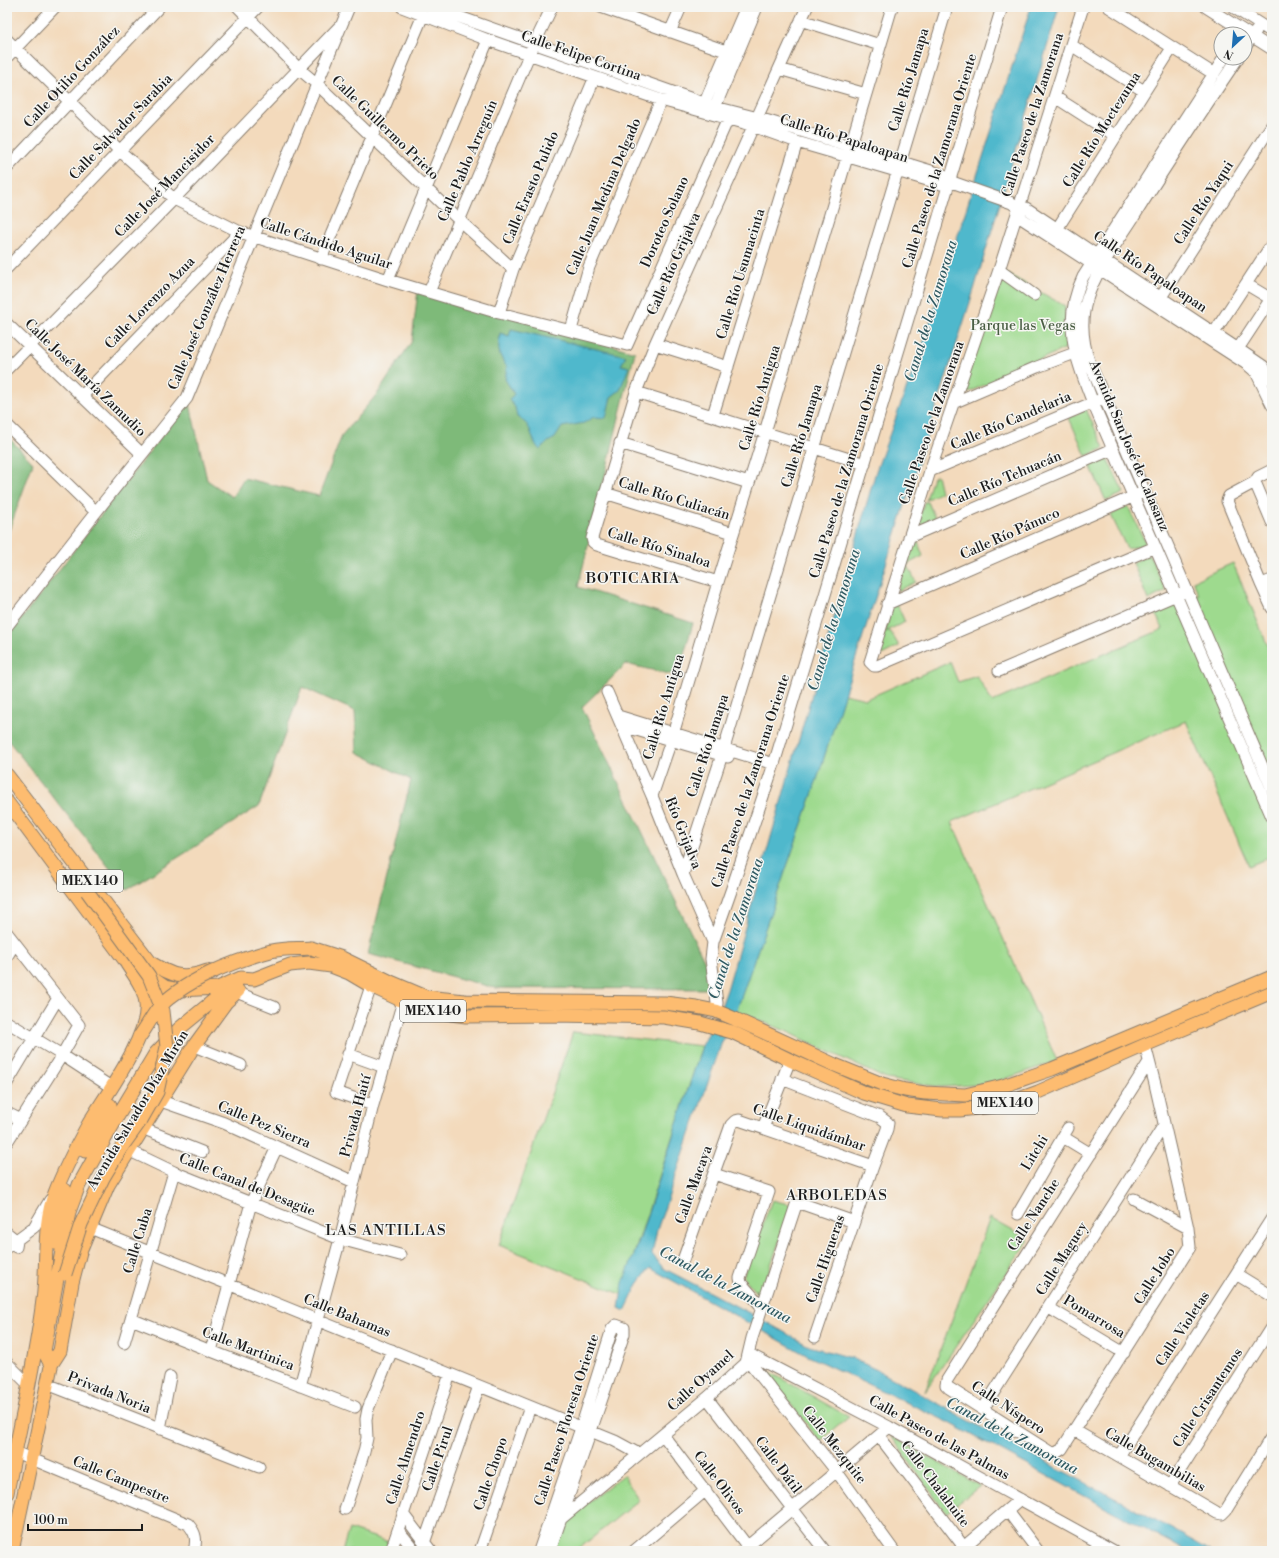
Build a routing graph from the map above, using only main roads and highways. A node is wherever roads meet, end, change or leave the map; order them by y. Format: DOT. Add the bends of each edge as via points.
graph roads {
  1 [pos="7,775"];
  2 [pos="7,783"];
  3 [pos="7,802"];
  4 [pos="244,956"];
  5 [pos="124,960"];
  6 [pos="1272,977"];
  7 [pos="255,979"];
  8 [pos="1272,992"];
  9 [pos="502,1002"];
  10 [pos="140,1036"];
  11 [pos="142,1075"];
  12 [pos="164,1095"];
  13 [pos="46,1274"];
  14 [pos="52,1365"];
  15 [pos="9,1473"];
  16 [pos="7,1494"];
  17 [pos="12,1551"];
  1 -- 4 [label="main road, MEX 140" via="151,963 169,974 180,977 194,976"];
  2 -- 14 [label="main road, Avenida Salvador Díaz Mirón / MEX 140, bridge" via="149,976 163,1011 167,1047 157,1092 103,1178 81,1224 65,1274"];
  3 -- 5 [label="main road, MEX 140"];
  4 -- 7 [label="main road"];
  4 -- 9 [label="main road, MEX 140" via="263,950 314,944 356,956 421,987 446,994 491,996"];
  5 -- 7 [label="main road, MEX 140" via="165,987 180,990 218,988 241,978"];
  5 -- 10 [label="main road, Avenida Salvador Díaz Mirón" via="139,983 146,1004 146,1020"];
  6 -- 9 [label="main road, MEX 140" via="1052,1069 1003,1086 965,1095 918,1092 882,1084 717,1011 665,1003"];
  7 -- 8 [label="main road, MEX 140" via="290,965 309,963 331,966 349,973 403,1001 426,1009 466,1016 664,1017 700,1023 732,1032 864,1093 907,1106 942,1110 960,1110 1011,1102"];
  7 -- 11 [label="main road" via="219,996 180,1028 155,1054"];
  7 -- 12 [label="main road, Avenida Salvador Díaz Mirón" via="226,1002 194,1046"];
  9 -- 10 [label="main road, Avenida Salvador Díaz Mirón / MEX 140, bridge" via="455,1001 426,997 342,958 311,948 272,951 187,985 157,1011"];
  10 -- 13 [label="main road, Avenida Salvador Díaz Mirón" via="134,1064 71,1175 61,1202 51,1260"];
  10 -- 13 [label="main road, Avenida Salvador Díaz Mirón" via="88,1126 55,1193 49,1211"];
  11 -- 12 [label="main road"];
  11 -- 14 [label="main road" via="79,1185 69,1212 44,1352"];
  12 -- 14 [label="main road, Avenida Salvador Díaz Mirón" via="108,1185 80,1252 60,1351"];
  13 -- 15 [label="main road, Avenida Salvador Díaz Mirón" via="36,1345"];
  14 -- 17 [label="main road, Avenida Salvador Díaz Mirón"];
  15 -- 16 [label="main road, Avenida Salvador Díaz Mirón"];
}
